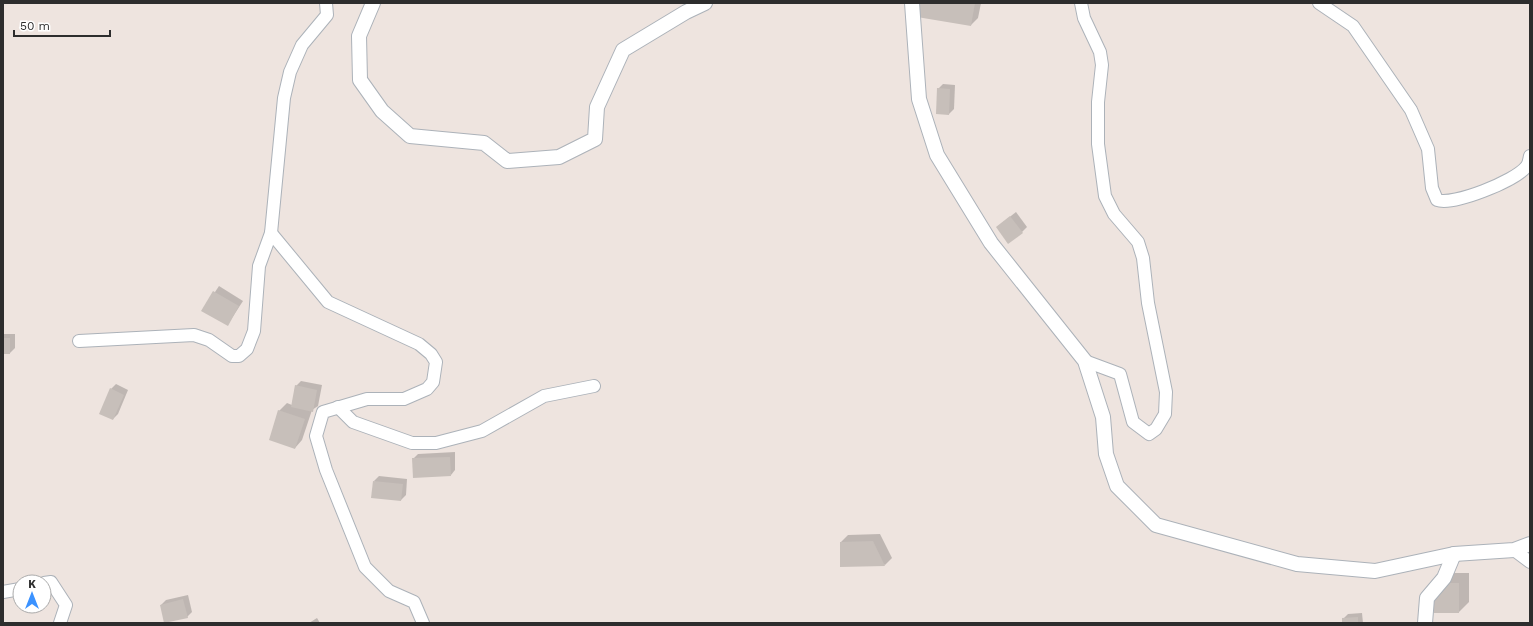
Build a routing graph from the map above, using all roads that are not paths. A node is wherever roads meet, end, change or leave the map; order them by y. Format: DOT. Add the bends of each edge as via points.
graph roads {
  1 [pos="326,3"];
  2 [pos="373,3"];
  3 [pos="705,3"];
  4 [pos="912,3"];
  5 [pos="1081,3"];
  6 [pos="1319,3"];
  7 [pos="1530,156"];
  8 [pos="271,233"];
  9 [pos="79,341"];
  10 [pos="1085,361"];
  11 [pos="594,386"];
  12 [pos="338,407"];
  13 [pos="1530,544"];
  14 [pos="1514,550"];
  15 [pos="1530,550"];
  16 [pos="1454,554"];
  17 [pos="1530,562"];
  18 [pos="52,584"];
  19 [pos="60,623"];
  20 [pos="423,623"];
  21 [pos="1425,623"];
  1 -- 8 [label="street" via="327,15 302,45 290,72 284,98"];
  2 -- 3 [label="street" via="359,36 360,80 382,110 410,136 484,143 508,161 559,157 595,139 597,107 623,50"];
  4 -- 10 [label="street" via="919,99 937,154 991,243"];
  5 -- 10 [label="street" via="1084,18 1100,52 1102,65 1098,102 1098,144 1105,196 1114,214 1138,242 1143,258 1148,303 1166,392 1165,414 1156,429 1149,434 1133,422 1120,374"];
  6 -- 7 [label="street" via="1353,26 1411,110 1428,149 1432,188 1437,200 1441,202 1466,197 1502,184 1518,175 1527,166"];
  8 -- 9 [label="street" via="259,266 254,330 247,349 239,356 232,356 209,340 194,335"];
  8 -- 12 [label="street" via="328,302 419,344 436,362 433,382 427,389 404,399 367,399"];
  10 -- 16 [label="street" via="1103,417 1106,454 1117,486 1156,525 1297,564 1375,571"];
  11 -- 12 [label="street" via="544,396 482,431 436,443 412,443 353,422"];
  12 -- 20 [label="street" via="323,412 316,436 347,524 365,567 389,591 414,602"];
  13 -- 14 [label="street"];
  14 -- 15 [label="street"];
  14 -- 16 [label="street"];
  14 -- 17 [label="street"];
  16 -- 21 [label="street" via="1444,578 1427,598"];
  18 -- 19 [label="street" via="66,605"];
}
